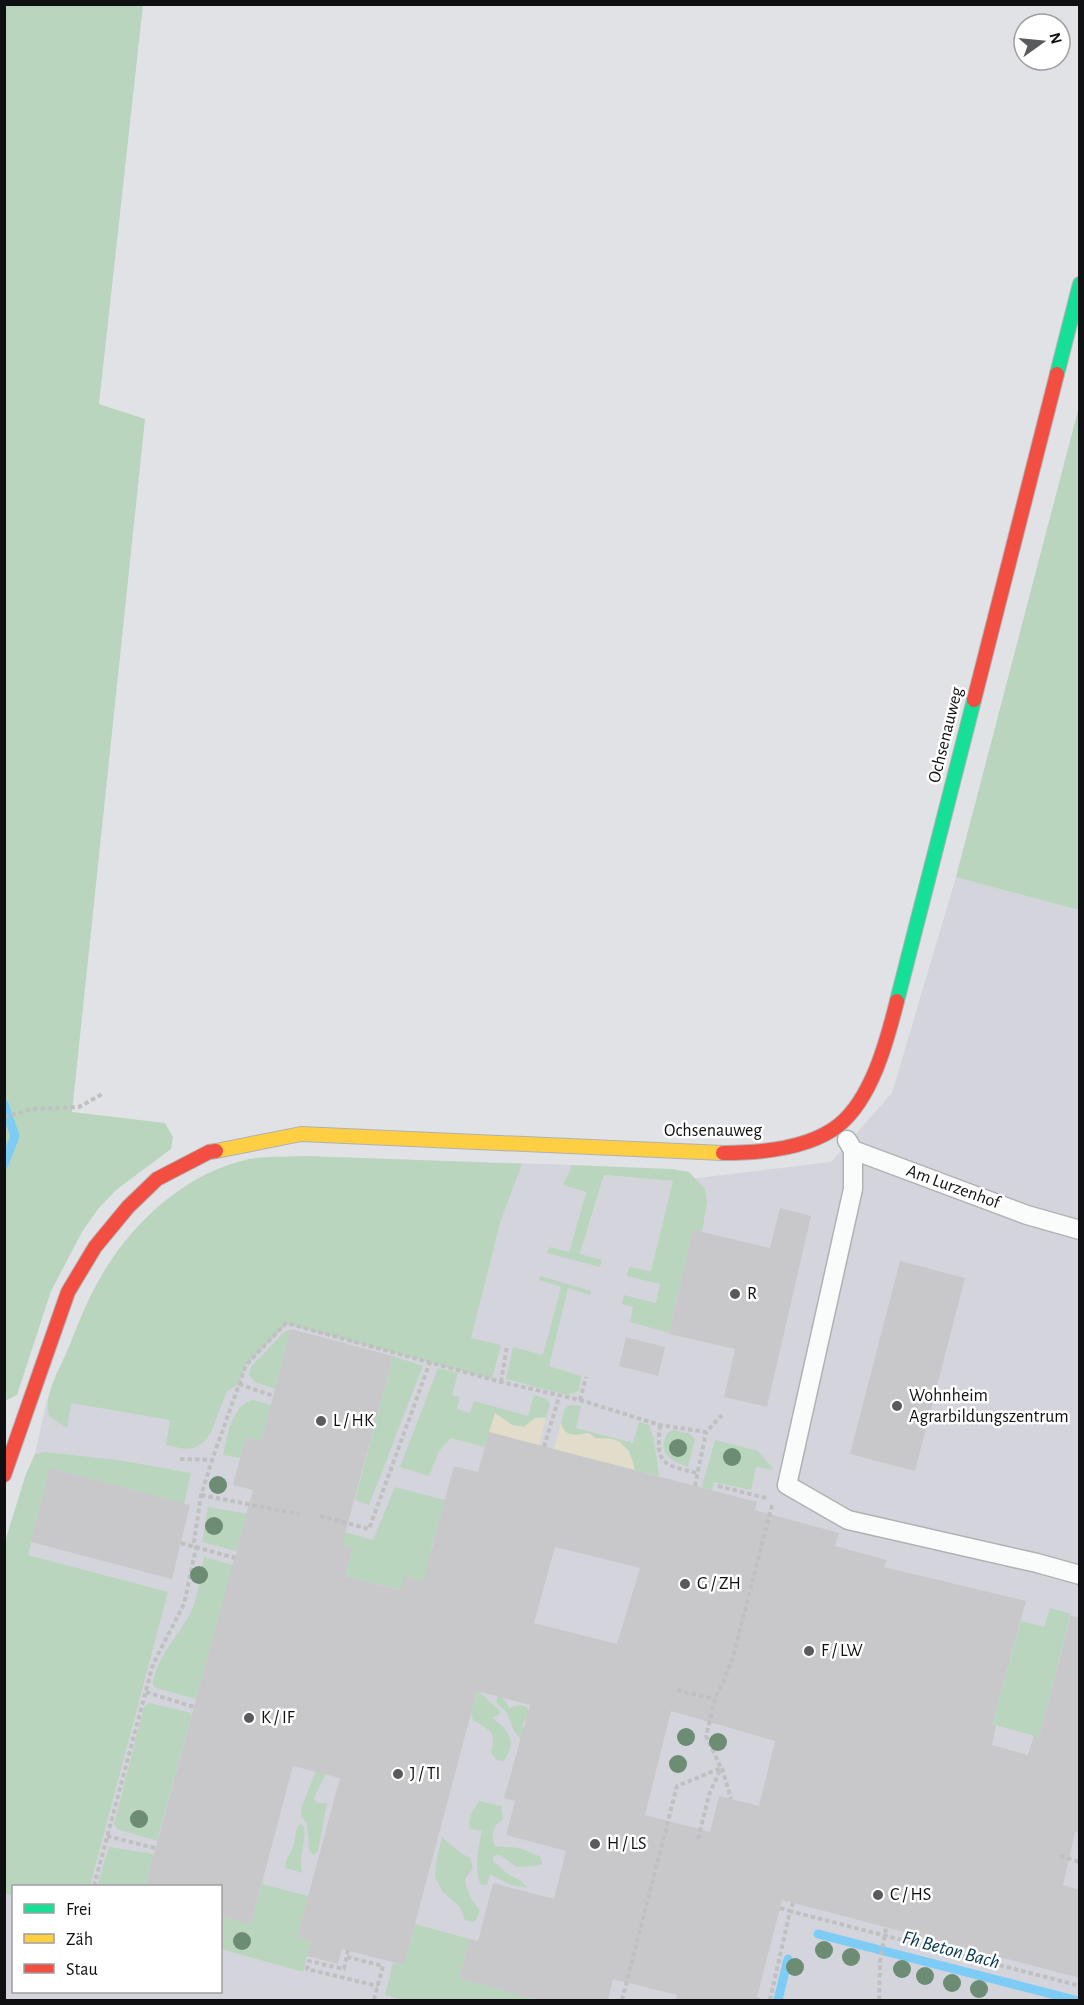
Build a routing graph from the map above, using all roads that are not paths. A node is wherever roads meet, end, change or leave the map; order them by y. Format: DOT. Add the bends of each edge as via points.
graph roads {
  1 [pos="1080,284"];
  2 [pos="839,1126"];
  3 [pos="853,1150"];
  4 [pos="1080,1230"];
  5 [pos="4,1475"];
  6 [pos="1080,1575"];
  1 -- 2 [label="street, Ochsenauweg" via="888,1042 868,1086"];
  2 -- 3 [label="lane"];
  2 -- 5 [label="street, Ochsenauweg" via="812,1140 726,1153 301,1134 209,1152 157,1179 95,1247 68,1292"];
  3 -- 4 [label="lane, Am Lurzenhof" via="1027,1215"];
  3 -- 6 [label="lane" via="853,1189 787,1485 848,1520"];
}
